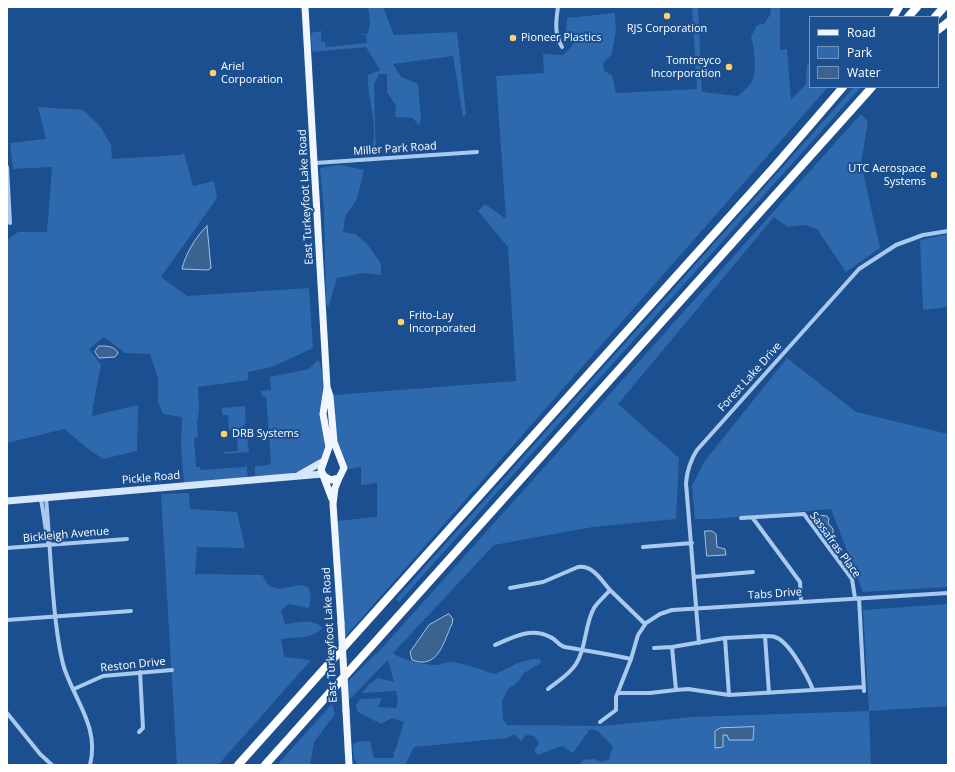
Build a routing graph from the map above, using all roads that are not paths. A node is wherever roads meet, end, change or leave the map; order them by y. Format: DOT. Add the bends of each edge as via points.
graph roads {
  1 [pos="305,7"];
  2 [pos="558,7"];
  3 [pos="899,7"];
  4 [pos="917,7"];
  5 [pos="944,7"];
  6 [pos="894,16"];
  7 [pos="909,16"];
  8 [pos="936,16"];
  9 [pos="948,22"];
  10 [pos="939,29"];
  11 [pos="562,46"];
  12 [pos="842,88"];
  13 [pos="871,88"];
  14 [pos="477,152"];
  15 [pos="315,163"];
  16 [pos="7,168"];
  17 [pos="10,223"];
  18 [pos="948,231"];
  19 [pos="327,387"];
  20 [pos="324,461"];
  21 [pos="342,461"];
  22 [pos="324,475"];
  23 [pos="298,477"];
  24 [pos="339,478"];
  25 [pos="44,498"];
  26 [pos="7,501"];
  27 [pos="334,504"];
  28 [pos="752,517"];
  29 [pos="741,518"];
  30 [pos="127,539"];
  31 [pos="692,543"];
  32 [pos="49,545"];
  33 [pos="643,547"];
  34 [pos="7,548"];
  35 [pos="753,572"];
  36 [pos="694,577"];
  37 [pos="510,588"];
  38 [pos="610,590"];
  39 [pos="948,593"];
  40 [pos="857,598"];
  41 [pos="801,602"];
  42 [pos="696,608"];
  43 [pos="131,611"];
  44 [pos="55,617"];
  45 [pos="7,620"];
  46 [pos="645,624"];
  47 [pos="765,636"];
  48 [pos="725,638"];
  49 [pos="699,643"];
  50 [pos="495,645"];
  51 [pos="672,647"];
  52 [pos="654,648"];
  53 [pos="584,650"];
  54 [pos="631,659"];
  55 [pos="172,670"];
  56 [pos="140,672"];
  57 [pos="74,689"];
  58 [pos="548,689"];
  59 [pos="676,690"];
  60 [pos="813,690"];
  61 [pos="618,692"];
  62 [pos="769,693"];
  63 [pos="729,695"];
  64 [pos="7,713"];
  65 [pos="600,722"];
  66 [pos="139,732"];
  67 [pos="52,765"];
  68 [pos="90,765"];
  69 [pos="238,765"];
  70 [pos="265,765"];
  71 [pos="349,765"];
  1 -- 15 [label="main road, East Turkeyfoot Lake Road"];
  2 -- 11 [label="street" via="556,25"];
  3 -- 6 [label="highway"];
  4 -- 7 [label="highway"];
  5 -- 8 [label="highway"];
  9 -- 10 [label="highway"];
  12 -- 69 [label="highway"];
  13 -- 70 [label="highway"];
  14 -- 15 [label="street, Miller Park Road"];
  15 -- 19 [label="main road, East Turkeyfoot Lake Road"];
  16 -- 17 [label="street"];
  18 -- 31 [label="street, Forest Lake Drive" via="923,235 896,245 859,269 697,450 691,460 686,483"];
  19 -- 20 [label="main road, East Turkeyfoot Lake Road" via="323,414 329,447"];
  19 -- 21 [label="main road, East Turkeyfoot Lake Road" via="334,442"];
  20 -- 21 [label="main road" via="332,456"];
  20 -- 22 [label="main road" via="321,470"];
  20 -- 23 [label="street, Pickle Road"];
  21 -- 24 [label="main road" via="343,472"];
  22 -- 23 [label="street, Pickle Road"];
  22 -- 24 [label="main road" via="331,480"];
  22 -- 27 [label="main road, East Turkeyfoot Lake Road"];
  23 -- 25 [label="street, Pickle Road"];
  24 -- 27 [label="main road, East Turkeyfoot Lake Road" via="335,488"];
  25 -- 26 [label="street, Pickle Road"];
  25 -- 32 [label="street" via="46,538"];
  27 -- 71 [label="main road, East Turkeyfoot Lake Road, bridge"];
  28 -- 29 [label="street, Sassafras Place"];
  28 -- 40 [label="street, Sassafras Place" via="804,514 852,580"];
  28 -- 41 [label="street" via="800,582"];
  30 -- 32 [label="street, Bickleigh Avenue"];
  31 -- 33 [label="street"];
  31 -- 36 [label="street, Forest Lake Drive"];
  32 -- 34 [label="street, Bickleigh Avenue"];
  32 -- 44 [label="street"];
  35 -- 36 [label="street"];
  36 -- 42 [label="street, Forest Lake Drive"];
  37 -- 38 [label="street" via="543,582 584,566"];
  38 -- 46 [label="street"];
  38 -- 53 [label="street" via="591,615"];
  39 -- 40 [label="street, Tabs Drive"];
  40 -- 41 [label="street, Tabs Drive"];
  40 -- 60 [label="street" via="863,689"];
  41 -- 42 [label="street, Tabs Drive"];
  42 -- 46 [label="street, Tabs Drive" via="672,610"];
  42 -- 49 [label="street, Forest Lake Drive"];
  43 -- 44 [label="street"];
  44 -- 45 [label="street"];
  44 -- 57 [label="street" via="65,670"];
  46 -- 54 [label="street" via="638,635"];
  47 -- 48 [label="street"];
  47 -- 60 [label="street" via="782,641 807,675"];
  47 -- 62 [label="street"];
  48 -- 49 [label="street"];
  48 -- 63 [label="street"];
  49 -- 51 [label="street"];
  50 -- 53 [label="street" via="517,635 532,632 544,633 563,647"];
  51 -- 52 [label="street"];
  51 -- 59 [label="street"];
  53 -- 54 [label="street"];
  53 -- 58 [label="street" via="569,673"];
  54 -- 61 [label="street"];
  55 -- 56 [label="street, Reston Drive"];
  56 -- 57 [label="street, Reston Drive" via="103,676"];
  56 -- 66 [label="street" via="143,728"];
  57 -- 68 [label="street" via="92,734"];
  59 -- 61 [label="street" via="650,693"];
  59 -- 63 [label="street" via="688,689"];
  60 -- 62 [label="street"];
  61 -- 65 [label="street" via="616,710"];
  62 -- 63 [label="street"];
  64 -- 67 [label="street"];
}
